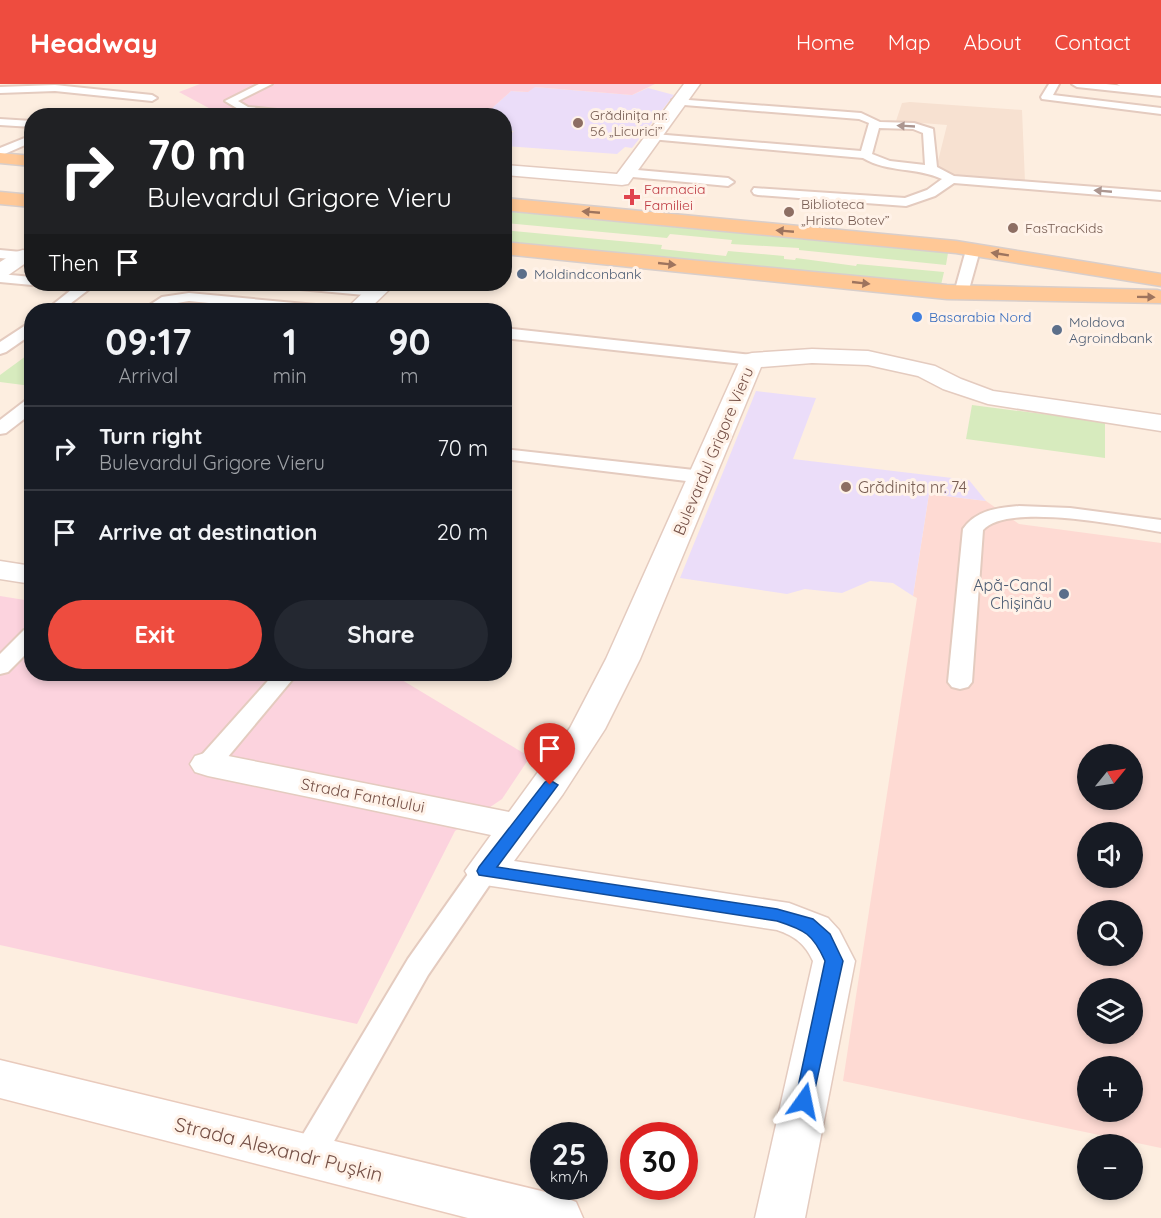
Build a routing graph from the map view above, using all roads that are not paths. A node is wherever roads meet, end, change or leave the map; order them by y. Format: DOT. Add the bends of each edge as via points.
graph roads {
  1 [pos="267,84"];
  2 [pos="692,84"];
  3 [pos="1054,84"];
  4 [pos="1077,84"];
  5 [pos="1132,85"];
  6 [pos="1109,87"];
  7 [pos="0,90"];
  8 [pos="1161,90"];
  9 [pos="152,98"];
  10 [pos="1161,98"];
  11 [pos="676,102"];
  12 [pos="1100,103"];
  13 [pos="242,108"];
  14 [pos="1158,110"];
  15 [pos="0,122"];
  16 [pos="24,124"];
  17 [pos="874,125"];
  18 [pos="655,134"];
  19 [pos="24,142"];
  20 [pos="0,152"];
  21 [pos="866,154"];
  22 [pos="0,158"];
  23 [pos="24,160"];
  24 [pos="931,169"];
  25 [pos="512,171"];
  26 [pos="626,173"];
  27 [pos="951,179"];
  28 [pos="728,182"];
  29 [pos="758,191"];
  30 [pos="1161,196"];
  31 [pos="0,198"];
  32 [pos="24,200"];
  33 [pos="512,205"];
  34 [pos="512,249"];
  35 [pos="973,250"];
  36 [pos="0,254"];
  37 [pos="24,257"];
  38 [pos="1152,258"];
  39 [pos="24,259"];
  40 [pos="1034,260"];
  41 [pos="0,272"];
  42 [pos="0,278"];
  43 [pos="24,280"];
  44 [pos="1161,280"];
  45 [pos="80,291"];
  46 [pos="376,291"];
  47 [pos="961,292"];
  48 [pos="63,303"];
  49 [pos="162,303"];
  50 [pos="248,303"];
  51 [pos="363,303"];
  52 [pos="1157,307"];
  53 [pos="24,332"];
  54 [pos="512,334"];
  55 [pos="0,349"];
  56 [pos="752,360"];
  57 [pos="24,410"];
  58 [pos="1161,423"];
  59 [pos="0,429"];
  60 [pos="512,455"];
  61 [pos="704,477"];
  62 [pos="1161,526"];
  63 [pos="0,570"];
  64 [pos="24,574"];
  65 [pos="24,643"];
  66 [pos="0,667"];
  67 [pos="280,681"];
  68 [pos="960,682"];
  69 [pos="208,764"];
  70 [pos="519,827"];
  71 [pos="485,871"];
  72 [pos="0,1079"];
  73 [pos="308,1156"];
  74 [pos="558,1218"];
  75 [pos="780,1218"];
  1 -- 13 [label="lane" via="230,101"];
  2 -- 11 [label="street"];
  3 -- 12 [label="lane" via="1047,97"];
  4 -- 6 [label="lane"];
  5 -- 8 [label="street"];
  6 -- 8 [label="lane"];
  6 -- 12 [label="lane"];
  7 -- 9 [label="lane" via="55,88"];
  10 -- 14 [label="lane"];
  11 -- 17 [label="lane" via="861,116 875,122"];
  11 -- 18 [label="street"];
  12 -- 14 [label="lane"];
  15 -- 16 [label="lane"];
  17 -- 21 [label="lane"];
  24 -- 17 [label="lane, one-way" via="929,130"];
  18 -- 21 [label="lane"];
  18 -- 26 [label="street"];
  19 -- 20 [label="lane"];
  21 -- 24 [label="lane" via="889,165"];
  22 -- 23 [label="main road"];
  24 -- 27 [label="lane"];
  25 -- 26 [label="street" via="622,180"];
  26 -- 28 [label="lane"];
  27 -- 29 [label="lane" via="906,202"];
  30 -- 27 [label="lane, one-way"];
  31 -- 32 [label="main road"];
  35 -- 33 [label="main road, one-way"];
  34 -- 47 [label="main road, one-way"];
  40 -- 35 [label="main road, one-way"];
  35 -- 47 [label="lane"];
  36 -- 37 [label="lane"];
  38 -- 40 [label="main road"];
  39 -- 41 [label="street"];
  44 -- 40 [label="main road, one-way"];
  42 -- 43 [label="lane"];
  45 -- 48 [label="lane"];
  46 -- 51 [label="street"];
  47 -- 52 [label="main road" via="1035,294"];
  49 -- 50 [label="lane" via="189,297"];
  53 -- 55 [label="lane"];
  54 -- 56 [label="lane"];
  56 -- 58 [label="street, Bulevardul Grigore Vieru" via="868,358 926,371 987,397"];
  56 -- 61 [label="street, Bulevardul Grigore Vieru"];
  57 -- 59 [label="lane"];
  60 -- 61 [label="lane"];
  61 -- 70 [label="street, Bulevardul Grigore Vieru" via="588,729"];
  62 -- 68 [label="lane" via="1039,512 984,519 973,529"];
  63 -- 64 [label="street"];
  65 -- 66 [label="lane"];
  67 -- 69 [label="lane"];
  69 -- 70 [label="street, Strada Fantalului"];
  70 -- 71 [label="street, Bulevardul Grigore Vieru"];
  71 -- 73 [label="lane" via="418,968"];
  71 -- 75 [label="street" via="777,915 807,924 824,938 834,961"];
  72 -- 73 [label="street, Strada Alexandr Pușkin"];
  73 -- 74 [label="street, Strada Alexandr Pușkin"];
}
